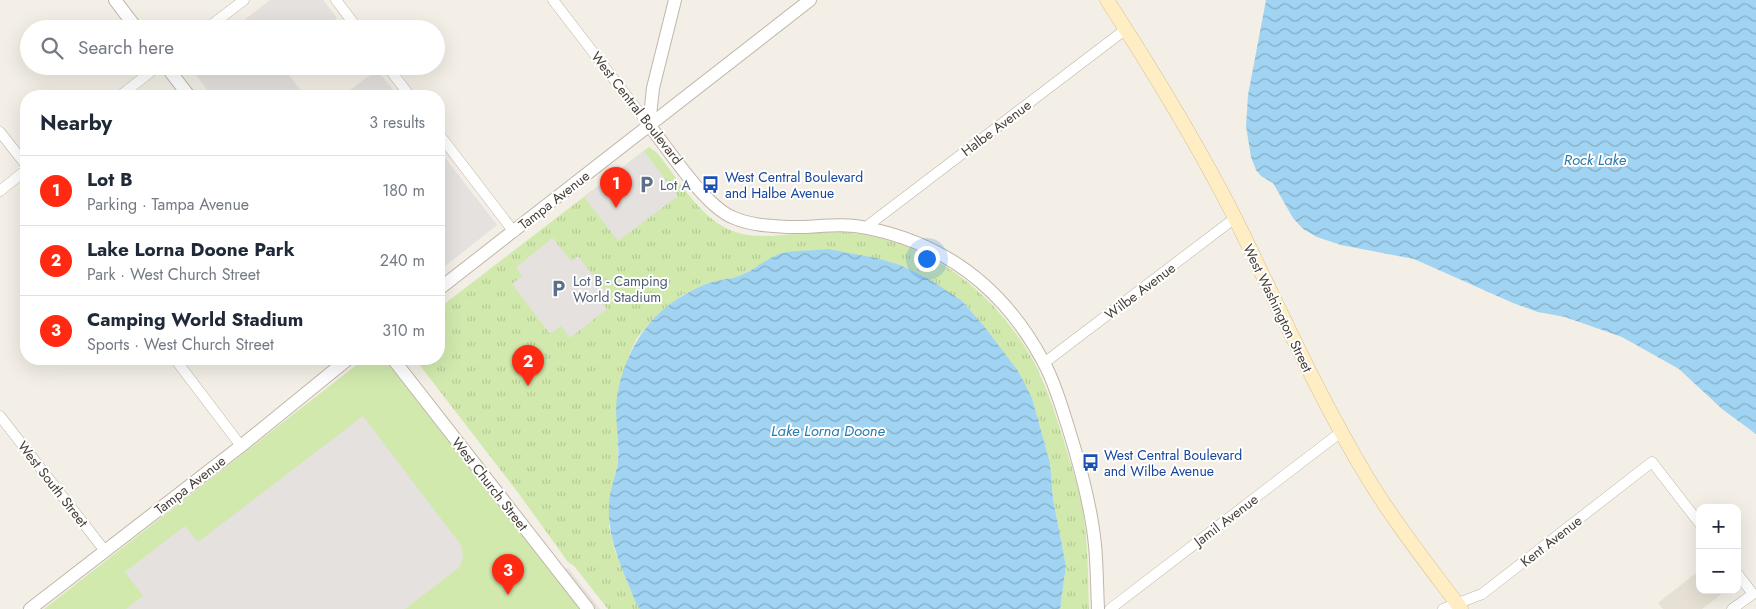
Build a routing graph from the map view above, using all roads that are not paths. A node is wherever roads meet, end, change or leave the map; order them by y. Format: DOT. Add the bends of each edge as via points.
graph roads {
  1 [pos="115,0"];
  2 [pos="244,0"];
  3 [pos="336,0"];
  4 [pos="553,0"];
  5 [pos="675,0"];
  6 [pos="810,0"];
  7 [pos="1107,0"];
  8 [pos="130,20"];
  9 [pos="218,20"];
  10 [pos="351,20"];
  11 [pos="1126,29"];
  12 [pos="147,75"];
  13 [pos="173,75"];
  14 [pos="393,75"];
  15 [pos="128,90"];
  16 [pos="185,90"];
  17 [pos="405,90"];
  18 [pos="649,125"];
  19 [pos="0,132"];
  20 [pos="445,142"];
  21 [pos="20,157"];
  22 [pos="20,175"];
  23 [pos="0,190"];
  24 [pos="1235,218"];
  25 [pos="866,228"];
  26 [pos="514,232"];
  27 [pos="445,284"];
  28 [pos="1044,363"];
  29 [pos="180,365"];
  30 [pos="341,365"];
  31 [pos="398,365"];
  32 [pos="0,417"];
  33 [pos="1341,432"];
  34 [pos="241,446"];
  35 [pos="1696,519"];
  36 [pos="105,551"];
  37 [pos="1741,579"];
  38 [pos="1459,606"];
  39 [pos="30,609"];
  40 [pos="588,609"];
  41 [pos="1098,609"];
  42 [pos="1110,609"];
  43 [pos="1443,609"];
  44 [pos="1732,609"];
  1 -- 8 [label="street"];
  2 -- 9 [label="street"];
  3 -- 10 [label="street"];
  4 -- 18 [label="street, West Central Boulevard"];
  5 -- 18 [label="street" via="653,88"];
  6 -- 18 [label="street, Tampa Avenue"];
  7 -- 11 [label="main road, West Washington Street"];
  11 -- 24 [label="main road, West Washington Street"];
  11 -- 25 [label="street, Halbe Avenue"];
  12 -- 15 [label="street"];
  13 -- 16 [label="street"];
  14 -- 17 [label="street"];
  18 -- 25 [label="street, West Central Boulevard" via="704,196 732,217 753,224 789,227 830,225"];
  18 -- 26 [label="street, Tampa Avenue"];
  19 -- 21 [label="street"];
  20 -- 26 [label="street"];
  22 -- 23 [label="street"];
  24 -- 28 [label="street, Wilbe Avenue"];
  24 -- 33 [label="main road, West Washington Street"];
  25 -- 28 [label="street, West Central Boulevard" via="905,238 941,253 976,277 1003,304"];
  26 -- 27 [label="street, Tampa Avenue"];
  28 -- 41 [label="street, West Central Boulevard" via="1084,481 1094,544"];
  29 -- 34 [label="street"];
  30 -- 34 [label="street, Tampa Avenue"];
  31 -- 40 [label="street, West Church Street"];
  32 -- 36 [label="street, West South Street"];
  33 -- 38 [label="main road, West Washington Street" via="1398,523"];
  33 -- 42 [label="street, Jamil Avenue"];
  34 -- 36 [label="street, Tampa Avenue"];
  35 -- 38 [label="street, Kent Avenue" via="1652,462 1488,590"];
  36 -- 39 [label="street, Tampa Avenue"];
  37 -- 44 [label="street" via="1753,594"];
  38 -- 43 [label="street, Kent Avenue"];
}
